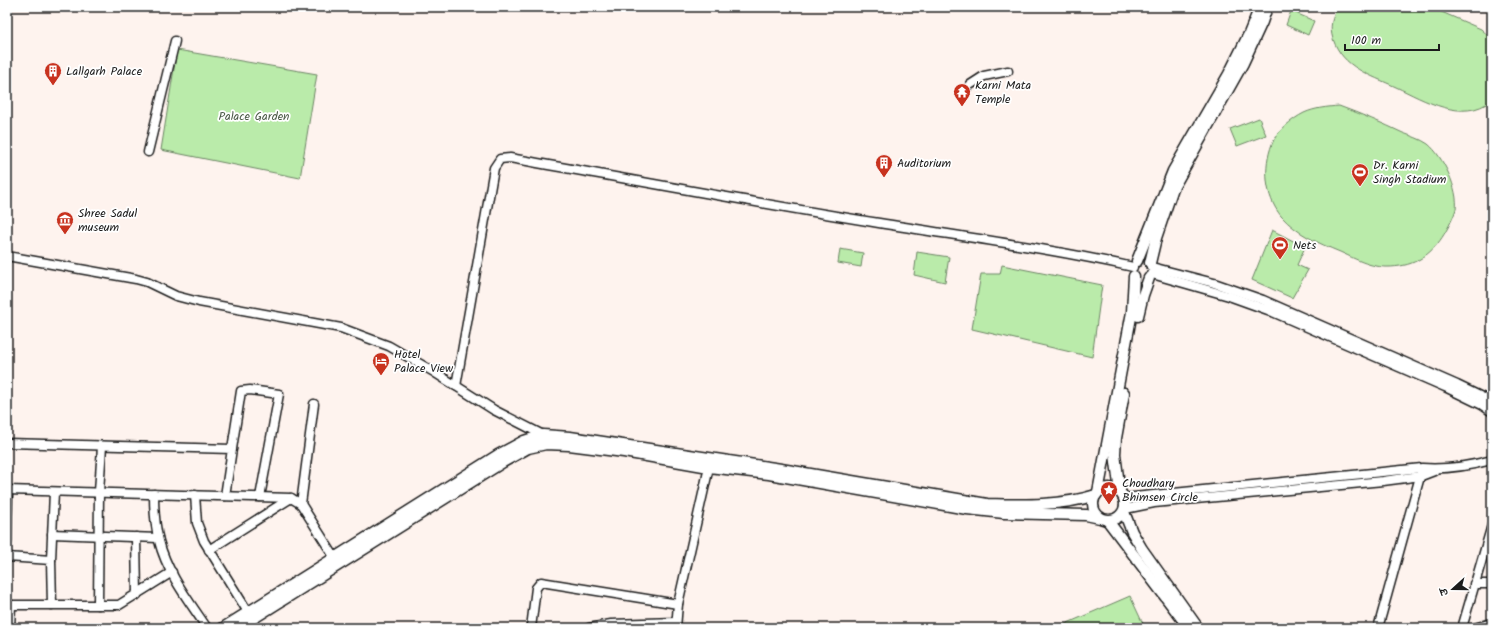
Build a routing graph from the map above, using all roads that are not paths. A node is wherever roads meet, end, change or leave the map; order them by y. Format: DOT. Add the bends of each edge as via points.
graph roads {
  1 [pos="1260,7"];
  2 [pos="1267,7"];
  3 [pos="174,41"];
  4 [pos="1008,71"];
  5 [pos="970,85"];
  6 [pos="148,152"];
  7 [pos="7,256"];
  8 [pos="1135,268"];
  9 [pos="1151,271"];
  10 [pos="456,386"];
  11 [pos="314,404"];
  12 [pos="1492,404"];
  13 [pos="1492,412"];
  14 [pos="543,435"];
  15 [pos="7,443"];
  16 [pos="102,446"];
  17 [pos="232,449"];
  18 [pos="1492,460"];
  19 [pos="709,466"];
  20 [pos="1421,472"];
  21 [pos="7,490"];
  22 [pos="54,492"];
  23 [pos="99,492"];
  24 [pos="154,494"];
  25 [pos="1097,494"];
  26 [pos="1122,495"];
  27 [pos="195,496"];
  28 [pos="225,496"];
  29 [pos="260,497"];
  30 [pos="291,498"];
  31 [pos="300,504"];
  32 [pos="1125,511"];
  33 [pos="1104,519"];
  34 [pos="1492,525"];
  35 [pos="7,533"];
  36 [pos="52,534"];
  37 [pos="98,535"];
  38 [pos="136,537"];
  39 [pos="158,538"];
  40 [pos="7,542"];
  41 [pos="209,550"];
  42 [pos="7,557"];
  43 [pos="335,558"];
  44 [pos="51,560"];
  45 [pos="172,572"];
  46 [pos="1474,584"];
  47 [pos="1492,584"];
  48 [pos="137,595"];
  49 [pos="678,604"];
  50 [pos="9,605"];
  51 [pos="52,605"];
  52 [pos="98,605"];
  53 [pos="248,612"];
  54 [pos="1492,623"];
  55 [pos="676,625"];
  56 [pos="10,628"];
  57 [pos="207,628"];
  58 [pos="223,628"];
  59 [pos="238,628"];
  60 [pos="531,628"];
  61 [pos="589,628"];
  62 [pos="1189,628"];
  63 [pos="1198,628"];
  64 [pos="1378,628"];
  65 [pos="1462,628"];
  66 [pos="1474,628"];
  1 -- 8 [label="main road" via="1229,74 1173,171"];
  2 -- 9 [label="main road" via="1254,42 1229,91 1173,188 1156,238"];
  3 -- 6 [label="street"];
  4 -- 5 [label="street" via="984,76"];
  7 -- 10 [label="street" via="136,279 176,296 199,302 341,328 389,346"];
  8 -- 9 [label="main road" via="1142,260 1146,260"];
  8 -- 9 [label="main road" via="1138,280 1144,280"];
  8 -- 10 [label="street" via="510,158 500,159 494,168"];
  8 -- 25 [label="main road" via="1132,312"];
  9 -- 12 [label="street" via="1214,283 1263,300 1429,373"];
  9 -- 13 [label="street" via="1268,310 1445,387"];
  9 -- 26 [label="main road" via="1140,303 1116,438 1115,454"];
  10 -- 14 [label="street" via="494,410"];
  11 -- 31 [label="street"];
  14 -- 25 [label="main road" via="781,469 987,504 1072,501"];
  14 -- 43 [label="main road" via="524,441 498,455"];
  15 -- 16 [label="street"];
  16 -- 17 [label="street"];
  16 -- 23 [label="street"];
  17 -- 28 [label="street"];
  17 -- 29 [label="street" via="241,391 279,394"];
  18 -- 20 [label="street"];
  19 -- 33 [label="main road" via="769,474 967,510 1004,514 1071,514"];
  19 -- 49 [label="street"];
  19 -- 59 [label="main road" via="569,445 546,444 528,448"];
  20 -- 26 [label="street"];
  20 -- 32 [label="street" via="1368,483 1154,503"];
  20 -- 64 [label="street"];
  21 -- 22 [label="street"];
  21 -- 35 [label="street"];
  22 -- 23 [label="street"];
  22 -- 36 [label="street"];
  23 -- 24 [label="street"];
  23 -- 37 [label="street"];
  24 -- 27 [label="street"];
  24 -- 39 [label="street"];
  25 -- 26 [label="main road" via="1110,488"];
  25 -- 33 [label="main road" via="1094,509"];
  26 -- 32 [label="main road"];
  27 -- 28 [label="street"];
  27 -- 41 [label="street" via="197,523"];
  28 -- 29 [label="street"];
  29 -- 30 [label="street"];
  30 -- 31 [label="street"];
  30 -- 41 [label="street"];
  31 -- 43 [label="street"];
  32 -- 33 [label="main road" via="1115,520"];
  32 -- 63 [label="main road" via="1132,532 1142,549"];
  33 -- 62 [label="main road"];
  34 -- 46 [label="street"];
  35 -- 40 [label="street"];
  36 -- 37 [label="street"];
  36 -- 44 [label="street"];
  37 -- 38 [label="street"];
  37 -- 52 [label="street"];
  38 -- 39 [label="street"];
  38 -- 48 [label="street"];
  39 -- 45 [label="street"];
  41 -- 53 [label="street"];
  42 -- 44 [label="street"];
  43 -- 53 [label="main road"];
  44 -- 51 [label="street"];
  45 -- 48 [label="street"];
  45 -- 57 [label="street"];
  46 -- 47 [label="street"];
  46 -- 65 [label="street"];
  48 -- 52 [label="street" via="120,605"];
  49 -- 55 [label="street"];
  49 -- 60 [label="street" via="541,582 536,588"];
  50 -- 51 [label="street"];
  50 -- 56 [label="street"];
  51 -- 52 [label="street"];
  53 -- 58 [label="main road"];
  54 -- 66 [label="street"];
  55 -- 61 [label="street" via="611,624"];
}
